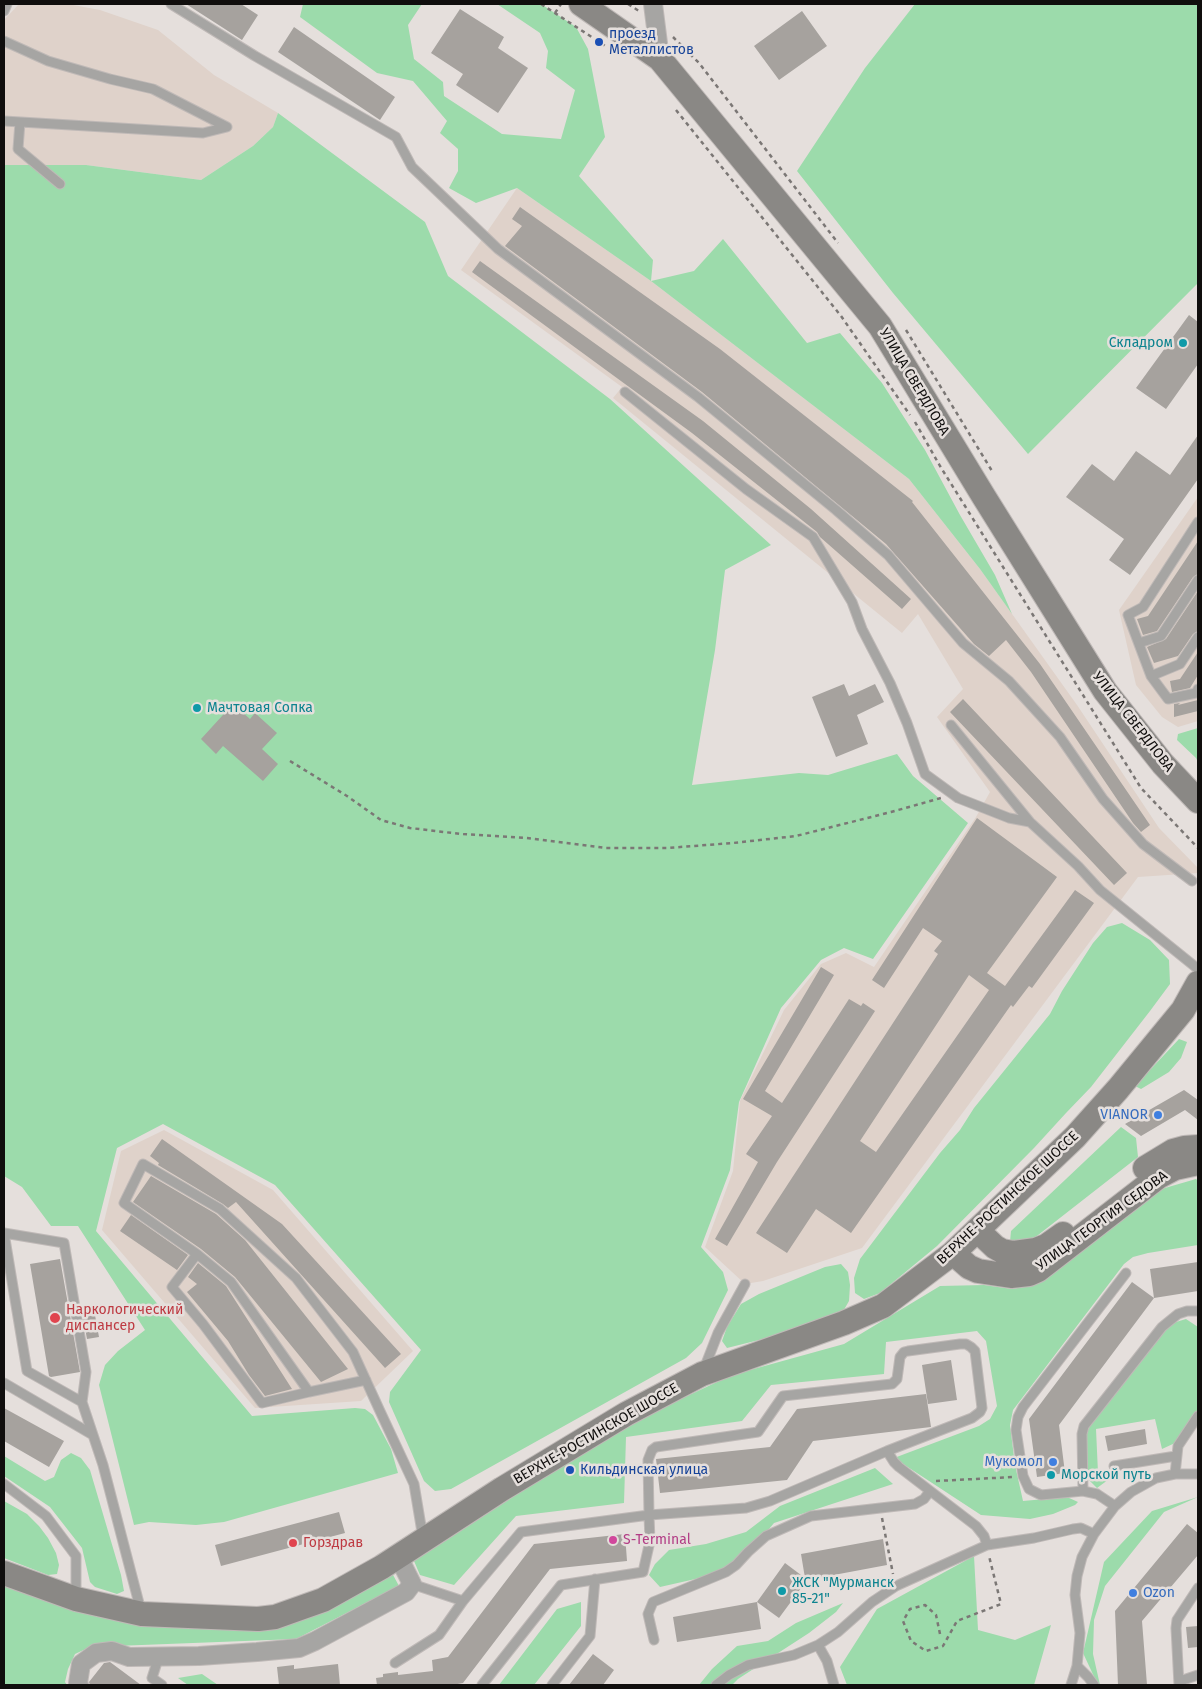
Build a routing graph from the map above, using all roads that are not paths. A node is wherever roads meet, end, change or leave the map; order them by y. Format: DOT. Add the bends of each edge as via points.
graph roads {
  1 [pos="7,4"];
  2 [pos="171,4"];
  3 [pos="581,4"];
  4 [pos="652,4"];
  5 [pos="4,11"];
  6 [pos="4,41"];
  7 [pos="660,60"];
  8 [pos="4,121"];
  9 [pos="20,122"];
  10 [pos="60,184"];
  11 [pos="625,392"];
  12 [pos="1198,522"];
  13 [pos="1198,580"];
  14 [pos="1198,637"];
  15 [pos="1138,643"];
  16 [pos="1151,676"];
  17 [pos="1198,689"];
  18 [pos="951,725"];
  19 [pos="1198,802"];
  20 [pos="1030,822"];
  21 [pos="1192,881"];
  22 [pos="1198,968"];
  23 [pos="1198,983"];
  24 [pos="1198,1146"];
  25 [pos="1198,1163"];
  26 [pos="978,1230"];
  27 [pos="4,1233"];
  28 [pos="953,1253"];
  29 [pos="198,1254"];
  30 [pos="1126,1273"];
  31 [pos="746,1284"];
  32 [pos="1198,1311"];
  33 [pos="702,1374"];
  34 [pos="366,1380"];
  35 [pos="4,1383"];
  36 [pos="309,1392"];
  37 [pos="82,1402"];
  38 [pos="1198,1416"];
  39 [pos="93,1435"];
  40 [pos="887,1451"];
  41 [pos="1176,1456"];
  42 [pos="1114,1466"];
  43 [pos="1175,1474"];
  44 [pos="1198,1474"];
  45 [pos="4,1484"];
  46 [pos="930,1491"];
  47 [pos="1083,1491"];
  48 [pos="1115,1506"];
  49 [pos="649,1515"];
  50 [pos="1094,1534"];
  51 [pos="423,1540"];
  52 [pos="987,1545"];
  53 [pos="398,1556"];
  54 [pos="4,1573"];
  55 [pos="595,1579"];
  56 [pos="412,1584"];
  57 [pos="1198,1588"];
  58 [pos="76,1599"];
  59 [pos="464,1601"];
  60 [pos="142,1614"];
  61 [pos="654,1640"];
  62 [pos="818,1645"];
  63 [pos="159,1656"];
  64 [pos="394,1663"];
  65 [pos="1078,1666"];
  66 [pos="1198,1675"];
  67 [pos="1179,1683"];
  68 [pos="79,1685"];
  69 [pos="162,1685"];
  70 [pos="482,1685"];
  71 [pos="552,1685"];
  72 [pos="716,1685"];
  73 [pos="834,1685"];
  74 [pos="1071,1685"];
  75 [pos="1094,1685"];
  1 -- 5 [label="lane"];
  2 -- 21 [label="lane" via="396,137 412,167 498,249 698,397 888,555 963,643 1010,681 1060,737 1103,799 1143,844"];
  3 -- 7 [label="street, УЛИЦА СВЕРДЛОВА"];
  4 -- 7 [label="street"];
  6 -- 9 [label="lane" via="48,61 153,89 227,127 203,133"];
  7 -- 19 [label="street, УЛИЦА СВЕРДЛОВА" via="880,326 1105,691"];
  8 -- 9 [label="lane"];
  9 -- 10 [label="lane" via="18,150"];
  11 -- 20 [label="lane" via="746,489 813,537 852,602 907,723 926,774 958,798 1009,818"];
  12 -- 15 [label="lane" via="1143,607 1128,616"];
  13 -- 15 [label="lane" via="1161,636"];
  14 -- 16 [label="lane" via="1180,664"];
  15 -- 16 [label="lane"];
  16 -- 17 [label="lane" via="1168,699"];
  18 -- 20 [label="lane"];
  20 -- 22 [label="lane" via="1100,890"];
  23 -- 26 [label="street, ВЕРХНЕ-РОСТИНСКОЕ ШОССЕ" via="1183,1010 1118,1089 1075,1137"];
  24 -- 26 [label="street, УЛИЦА ГЕОРГИЯ СЕДОВА" via="1173,1151 1149,1165 1062,1235 1036,1250 1024,1253 1002,1251"];
  25 -- 28 [label="street, УЛИЦА ГЕОРГИЯ СЕДОВА" via="1175,1168 1158,1177 1029,1274 1010,1276 978,1271"];
  26 -- 28 [label="street, ВЕРХНЕ-РОСТИНСКОЕ ШОССЕ"];
  27 -- 37 [label="lane" via="27,1372"];
  27 -- 37 [label="lane" via="64,1243 86,1372"];
  28 -- 33 [label="street, ВЕРХНЕ-РОСТИНСКОЕ ШОССЕ" via="871,1312"];
  29 -- 34 [label="lane" via="124,1203 143,1164 220,1209 296,1278 353,1352"];
  29 -- 36 [label="lane" via="231,1282"];
  29 -- 36 [label="lane" via="172,1287 262,1403"];
  30 -- 47 [label="lane" via="1022,1407 1018,1417 1016,1430 1023,1476 1029,1489 1041,1495"];
  31 -- 33 [label="lane" via="718,1333"];
  32 -- 47 [label="lane" via="1178,1314 1162,1327 1084,1426"];
  33 -- 51 [label="street, ВЕРХНЕ-РОСТИНСКОЕ ШОССЕ" via="626,1414"];
  34 -- 36 [label="lane"];
  34 -- 51 [label="lane" via="414,1484"];
  35 -- 39 [label="lane"];
  37 -- 39 [label="lane"];
  38 -- 41 [label="lane" via="1181,1440"];
  39 -- 60 [label="lane"];
  40 -- 46 [label="lane" via="899,1467"];
  40 -- 49 [label="lane" via="770,1501 746,1508"];
  40 -- 49 [label="lane" via="980,1412 977,1357 971,1347 960,1344 904,1352 900,1357 897,1379 889,1385 783,1396 758,1432 656,1446 648,1460"];
  41 -- 42 [label="lane"];
  41 -- 43 [label="lane"];
  43 -- 44 [label="lane"];
  43 -- 48 [label="lane" via="1156,1478"];
  45 -- 58 [label="lane" via="46,1516 76,1556"];
  46 -- 52 [label="lane" via="976,1526"];
  46 -- 61 [label="lane" via="915,1504 811,1516 766,1536 726,1572 653,1602 648,1614"];
  47 -- 48 [label="lane" via="1097,1494"];
  48 -- 50 [label="lane"];
  49 -- 55 [label="lane" via="650,1541 643,1572"];
  49 -- 59 [label="lane" via="521,1532"];
  50 -- 52 [label="lane" via="1081,1528"];
  50 -- 65 [label="lane" via="1077,1576"];
  51 -- 53 [label="street, ВЕРХНЕ-РОСТИНСКОЕ ШОССЕ"];
  52 -- 62 [label="lane" via="896,1586"];
  53 -- 56 [label="street"];
  53 -- 60 [label="street, ВЕРХНЕ-РОСТИНСКОЕ ШОССЕ" via="323,1600 276,1617"];
  54 -- 58 [label="street, ВЕРХНЕ-РОСТИНСКОЕ ШОССЕ"];
  55 -- 70 [label="lane" via="561,1585"];
  55 -- 71 [label="lane" via="590,1636"];
  56 -- 59 [label="lane"];
  56 -- 63 [label="street" via="400,1596 299,1648"];
  57 -- 67 [label="lane" via="1177,1620"];
  58 -- 60 [label="street, ВЕРХНЕ-РОСТИНСКОЕ ШОССЕ"];
  59 -- 64 [label="lane" via="439,1635"];
  62 -- 72 [label="lane" via="794,1655 748,1665"];
  62 -- 73 [label="lane"];
  63 -- 68 [label="street" via="129,1657 112,1651 96,1653 81,1664"];
  63 -- 69 [label="lane" via="152,1678"];
  65 -- 74 [label="lane"];
  65 -- 75 [label="lane"];
  66 -- 67 [label="lane"];
}
